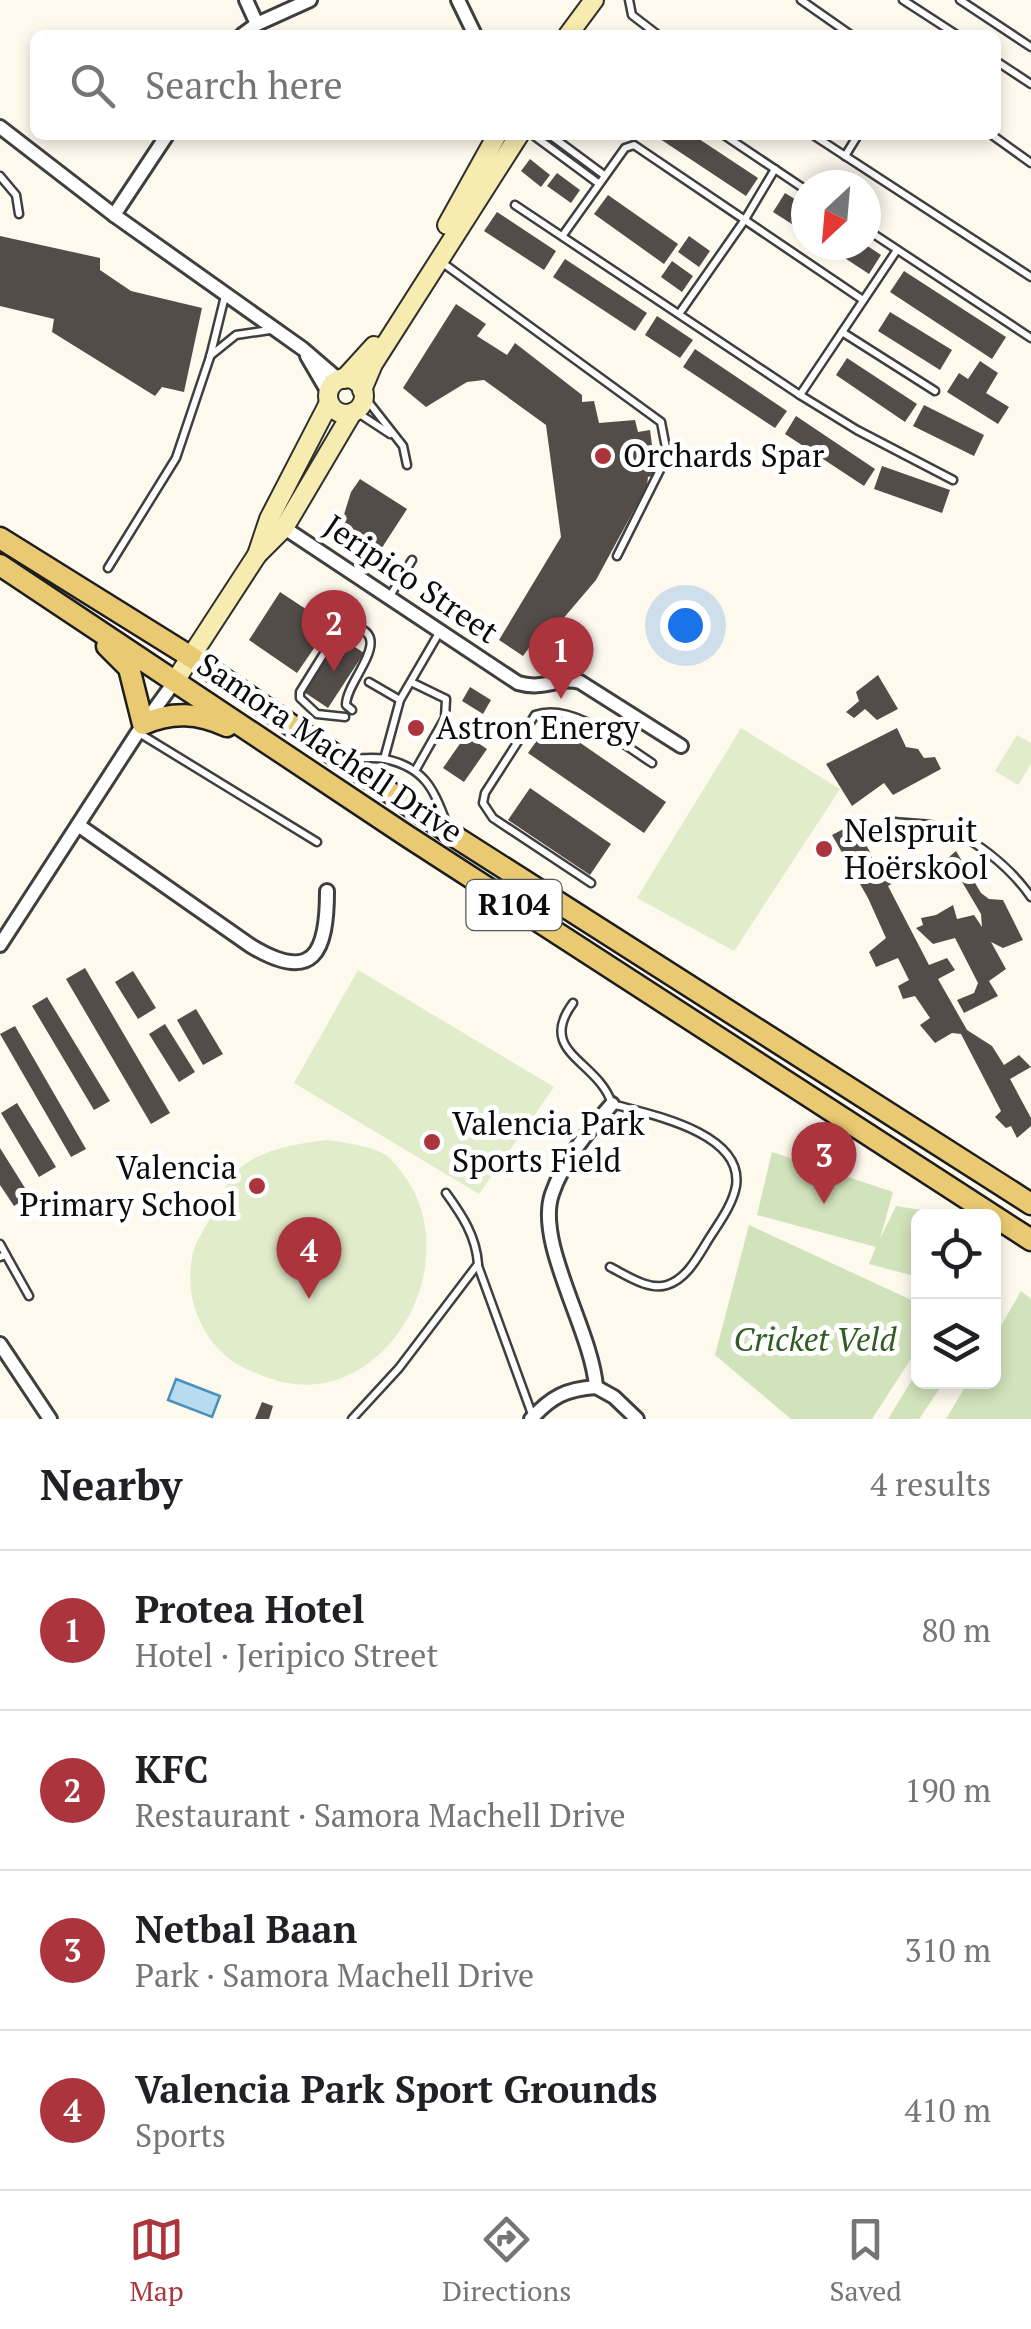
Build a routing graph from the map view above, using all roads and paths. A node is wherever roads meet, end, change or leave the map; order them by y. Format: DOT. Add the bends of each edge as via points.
graph roads {
  1 [pos="246,0"];
  2 [pos="310,0"];
  3 [pos="458,0"];
  4 [pos="594,0"];
  5 [pos="629,0"];
  6 [pos="801,0"];
  7 [pos="904,0"];
  8 [pos="960,0"];
  9 [pos="257,24"];
  10 [pos="249,30"];
  11 [pos="473,30"];
  12 [pos="573,30"];
  13 [pos="652,30"];
  14 [pos="844,30"];
  15 [pos="949,30"];
  16 [pos="1031,46"];
  17 [pos="1001,64"];
  18 [pos="1031,84"];
  19 [pos="0,127"];
  20 [pos="164,140"];
  21 [pos="495,140"];
  22 [pos="516,140"];
  23 [pos="540,140"];
  24 [pos="557,140"];
  25 [pos="731,140"];
  26 [pos="820,140"];
  27 [pos="855,140"];
  28 [pos="999,140"];
  29 [pos="570,150"];
  30 [pos="844,156"];
  31 [pos="564,158"];
  32 [pos="1031,163"];
  33 [pos="775,170"];
  34 [pos="604,175"];
  35 [pos="0,176"];
  36 [pos="791,180"];
  37 [pos="598,183"];
  38 [pos="515,206"];
  39 [pos="19,214"];
  40 [pos="114,214"];
  41 [pos="744,221"];
  42 [pos="563,235"];
  43 [pos="881,240"];
  44 [pos="897,250"];
  45 [pos="439,260"];
  46 [pos="1031,278"];
  47 [pos="226,295"];
  48 [pos="862,300"];
  49 [pos="679,314"];
  50 [pos="276,330"];
  51 [pos="842,332"];
  52 [pos="1031,338"];
  53 [pos="210,357"];
  54 [pos="335,388"];
  55 [pos="935,391"];
  56 [pos="800,394"];
  57 [pos="358,402"];
  58 [pos="399,440"];
  59 [pos="406,465"];
  60 [pos="953,480"];
  61 [pos="276,524"];
  62 [pos="0,538"];
  63 [pos="616,556"];
  64 [pos="412,560"];
  65 [pos="5,568"];
  66 [pos="108,568"];
  67 [pos="389,597"];
  68 [pos="440,632"];
  69 [pos="191,657"];
  70 [pos="175,681"];
  71 [pos="369,682"];
  72 [pos="411,682"];
  73 [pos="400,700"];
  74 [pos="352,710"];
  75 [pos="630,716"];
  76 [pos="345,717"];
  77 [pos="141,728"];
  78 [pos="615,739"];
  79 [pos="681,746"];
  80 [pos="288,754"];
  81 [pos="335,756"];
  82 [pos="384,759"];
  83 [pos="652,763"];
  84 [pos="415,770"];
  85 [pos="895,822"];
  86 [pos="78,826"];
  87 [pos="454,836"];
  88 [pos="317,842"];
  89 [pos="591,883"];
  90 [pos="328,891"];
  91 [pos="1031,897"];
  92 [pos="0,945"];
  93 [pos="573,1002"];
  94 [pos="612,1104"];
  95 [pos="446,1193"];
  96 [pos="1031,1204"];
  97 [pos="1031,1240"];
  98 [pos="0,1244"];
  99 [pos="3,1256"];
  100 [pos="478,1264"];
  101 [pos="610,1268"];
  102 [pos="29,1296"];
  103 [pos="0,1344"];
  104 [pos="596,1387"];
  105 [pos="532,1418"];
  106 [pos="50,1419"];
  107 [pos="352,1419"];
  108 [pos="636,1419"];
  1 -- 9 [label="street"];
  2 -- 9 [label="street"];
  3 -- 11 [label="street"];
  4 -- 12 [label="street"];
  5 -- 13 [label="lane" via="632,14"];
  6 -- 14 [label="lane"];
  7 -- 15 [label="lane"];
  8 -- 16 [label="lane"];
  9 -- 10 [label="street"];
  17 -- 18 [label="lane"];
  19 -- 40 [label="street"];
  20 -- 40 [label="street"];
  21 -- 54 [label="street" via="366,358"];
  22 -- 45 [label="street"];
  23 -- 31 [label="lane"];
  24 -- 29 [label="lane"];
  25 -- 33 [label="lane"];
  26 -- 30 [label="lane"];
  27 -- 30 [label="lane"];
  28 -- 32 [label="lane"];
  29 -- 31 [label="lane"];
  29 -- 34 [label="lane"];
  30 -- 46 [label="lane"];
  31 -- 37 [label="lane"];
  33 -- 36 [label="lane"];
  33 -- 41 [label="lane"];
  34 -- 37 [label="lane"];
  34 -- 41 [label="lane" via="634,145"];
  35 -- 39 [label="lane" via="16,195"];
  37 -- 42 [label="lane"];
  38 -- 42 [label="lane"];
  40 -- 47 [label="street"];
  41 -- 48 [label="lane"];
  41 -- 49 [label="lane"];
  42 -- 49 [label="lane"];
  43 -- 44 [label="lane"];
  44 -- 48 [label="lane"];
  44 -- 52 [label="lane"];
  45 -- 57 [label="street" via="373,364"];
  45 -- 63 [label="lane" via="660,422 664,464"];
  47 -- 50 [label="street"];
  47 -- 53 [label="lane"];
  48 -- 51 [label="lane"];
  49 -- 56 [label="lane"];
  50 -- 53 [label="lane" via="236,335"];
  50 -- 54 [label="street"];
  51 -- 55 [label="lane"];
  51 -- 56 [label="lane"];
  53 -- 66 [label="lane" via="176,458"];
  54 -- 57 [label="street" via="355,381"];
  54 -- 57 [label="street" via="342,414"];
  54 -- 61 [label="street"];
  56 -- 60 [label="lane"];
  57 -- 58 [label="lane"];
  57 -- 58 [label="lane"];
  57 -- 61 [label="street"];
  58 -- 59 [label="lane"];
  61 -- 67 [label="street, Jeripico Street"];
  61 -- 69 [label="street"];
  62 -- 69 [label="main road, Samora Machell Drive / R104"];
  64 -- 67 [label="lane"];
  65 -- 70 [label="main road, Samora Machell Drive / R104"];
  65 -- 77 [label="main road" via="129,668"];
  67 -- 68 [label="street, Jeripico Street"];
  68 -- 72 [label="lane"];
  68 -- 75 [label="street, Jeripico Street" via="518,684 541,688 571,679"];
  69 -- 70 [label="street"];
  69 -- 81 [label="main road, Samora Machell Drive / R104"];
  70 -- 77 [label="street"];
  70 -- 80 [label="main road, Samora Machell Drive / R104"];
  71 -- 73 [label="lane"];
  72 -- 73 [label="lane"];
  72 -- 84 [label="lane" via="438,693 447,708"];
  73 -- 82 [label="lane"];
  74 -- 76 [label="lane" via="347,692 371,644 366,632 348,625 336,634 300,698 316,714"];
  75 -- 78 [label="lane"];
  75 -- 79 [label="street, Jeripico Street"];
  77 -- 80 [label="main road" via="175,715 208,717"];
  77 -- 86 [label="street"];
  77 -- 88 [label="lane"];
  78 -- 83 [label="lane"];
  78 -- 89 [label="lane" via="568,714 535,715 484,793 493,818"];
  80 -- 97 [label="main road, Samora Machell Drive / R104"];
  81 -- 82 [label="lane"];
  81 -- 87 [label="main road, Samora Machell Drive / R104"];
  82 -- 84 [label="lane"];
  84 -- 87 [label="lane" via="434,788"];
  85 -- 91 [label="lane" via="937,826 966,838"];
  86 -- 90 [label="street" via="280,962 309,961 316,952"];
  86 -- 92 [label="street"];
  87 -- 96 [label="main road, Samora Machell Drive / R104"];
  93 -- 94 [label="lane" via="562,1018 562,1042 602,1082"];
  94 -- 101 [label="lane" via="679,1123 722,1147 736,1184 688,1272 653,1286"];
  94 -- 104 [label="street" via="561,1173 548,1221 594,1361"];
  95 -- 100 [label="lane" via="464,1218"];
  98 -- 99 [label="lane"];
  99 -- 102 [label="lane"];
  100 -- 105 [label="lane"];
  100 -- 107 [label="lane"];
  103 -- 106 [label="street"];
  104 -- 105 [label="street" via="564,1392"];
  104 -- 108 [label="street"];
}
